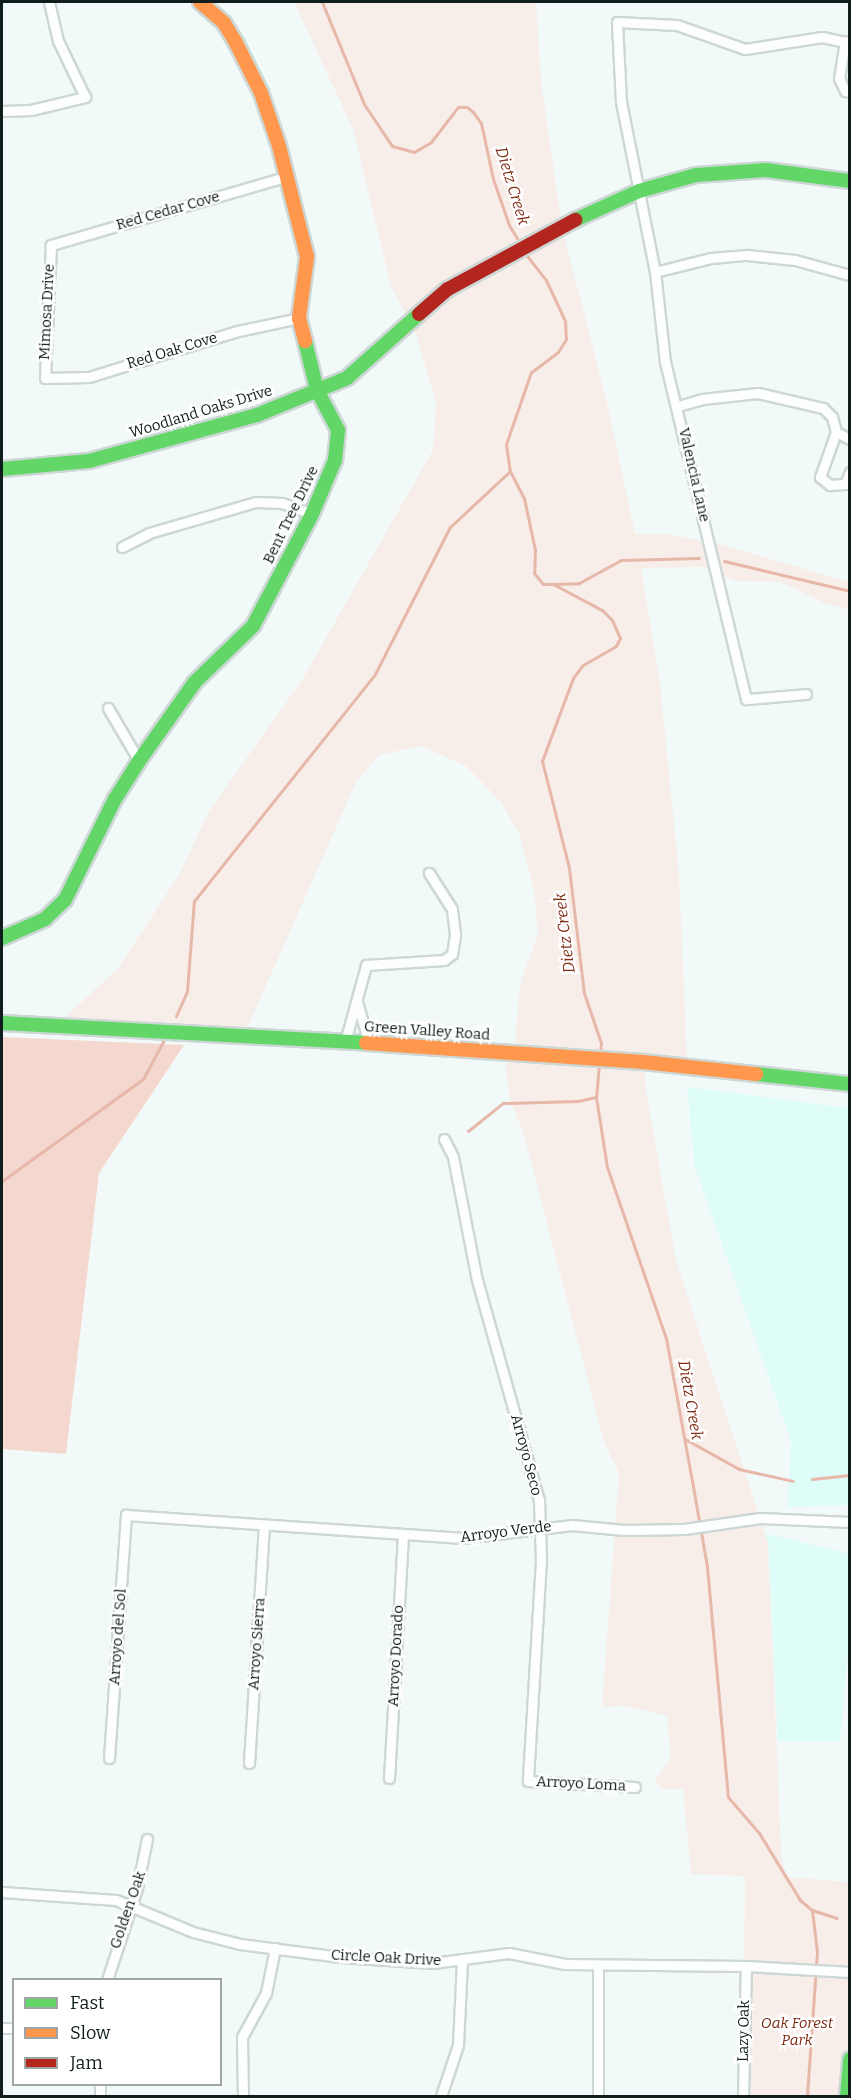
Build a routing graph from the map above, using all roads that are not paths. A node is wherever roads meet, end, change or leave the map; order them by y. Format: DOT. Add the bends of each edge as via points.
graph roads {
  1 [pos="49,2"];
  2 [pos="200,2"];
  3 [pos="847,42"];
  4 [pos="849,92"];
  5 [pos="2,111"];
  6 [pos="285,177"];
  7 [pos="849,181"];
  8 [pos="639,190"];
  9 [pos="51,245"];
  10 [pos="655,272"];
  11 [pos="849,275"];
  12 [pos="299,318"];
  13 [pos="45,378"];
  14 [pos="318,390"];
  15 [pos="678,406"];
  16 [pos="836,432"];
  17 [pos="849,439"];
  18 [pos="2,469"];
  19 [pos="849,472"];
  20 [pos="312,514"];
  21 [pos="122,547"];
  22 [pos="806,694"];
  23 [pos="108,708"];
  24 [pos="140,762"];
  25 [pos="429,873"];
  26 [pos="2,938"];
  27 [pos="357,1002"];
  28 [pos="2,1023"];
  29 [pos="345,1042"];
  30 [pos="369,1043"];
  31 [pos="849,1084"];
  32 [pos="444,1139"];
  33 [pos="126,1515"];
  34 [pos="849,1522"];
  35 [pos="264,1525"];
  36 [pos="542,1527"];
  37 [pos="403,1534"];
  38 [pos="109,1758"];
  39 [pos="249,1763"];
  40 [pos="389,1778"];
  41 [pos="528,1781"];
  42 [pos="635,1787"];
  43 [pos="147,1839"];
  44 [pos="2,1892"];
  45 [pos="131,1906"];
  46 [pos="275,1948"];
  47 [pos="462,1959"];
  48 [pos="598,1965"];
  49 [pos="746,1965"];
  50 [pos="849,1972"];
  51 [pos="108,1978"];
  52 [pos="849,2059"];
  53 [pos="243,2097"];
  54 [pos="441,2097"];
  55 [pos="598,2097"];
  56 [pos="742,2097"];
  57 [pos="847,2097"];
  1 -- 5 [label="street" via="58,41 85,97 31,110"];
  2 -- 6 [label="street, Bent Tree Drive" via="224,23 261,93"];
  3 -- 4 [label="street" via="839,78"];
  3 -- 8 [label="street, Valencia Lane" via="822,37 745,49 677,25 616,22 621,102"];
  6 -- 9 [label="street, Red Cedar Cove"];
  6 -- 12 [label="street, Bent Tree Drive" via="307,257"];
  7 -- 8 [label="street, Woodland Oaks Drive" via="738,170 696,175"];
  8 -- 10 [label="street, Valencia Lane"];
  8 -- 14 [label="street, Woodland Oaks Drive" via="550,232 448,289 346,378"];
  9 -- 13 [label="street, Mimosa Drive"];
  10 -- 11 [label="street" via="711,258 747,255 795,260"];
  10 -- 15 [label="street, Valencia Lane" via="665,362"];
  12 -- 13 [label="street, Red Oak Cove" via="238,331 89,376"];
  12 -- 14 [label="street, Bent Tree Drive"];
  14 -- 18 [label="street, Woodland Oaks Drive" via="257,415 104,458"];
  14 -- 20 [label="street, Bent Tree Drive" via="334,418 339,443"];
  15 -- 16 [label="street" via="702,399 758,393 823,408 832,417"];
  15 -- 22 [label="street, Valencia Lane" via="746,699"];
  16 -- 17 [label="street"];
  16 -- 19 [label="street" via="820,477 830,485 845,484"];
  20 -- 21 [label="street" via="282,503 256,502 148,533"];
  20 -- 24 [label="street, Bent Tree Drive" via="253,626 195,682"];
  23 -- 24 [label="street"];
  24 -- 26 [label="street, Bent Tree Drive" via="111,807 65,900 37,924"];
  25 -- 27 [label="street" via="452,909 452,954 444,960 369,963 362,970"];
  27 -- 29 [label="street"];
  27 -- 30 [label="street"];
  28 -- 29 [label="street, Green Valley Road"];
  29 -- 30 [label="street, Green Valley Road"];
  30 -- 31 [label="street, Green Valley Road" via="629,1061"];
  32 -- 36 [label="street, Arroyo Seco" via="453,1157 477,1280 539,1500"];
  33 -- 35 [label="street, Arroyo Verde"];
  33 -- 38 [label="street, Arroyo del Sol"];
  34 -- 36 [label="street, Arroyo Verde" via="760,1518 684,1529"];
  35 -- 37 [label="street, Arroyo Verde"];
  35 -- 39 [label="street, Arroyo Sierra"];
  36 -- 37 [label="street, Arroyo Verde" via="463,1538"];
  36 -- 41 [label="street, Arroyo Seco"];
  37 -- 40 [label="street, Arroyo Dorado"];
  41 -- 42 [label="street, Arroyo Loma"];
  43 -- 45 [label="street, Golden Oak"];
  44 -- 45 [label="street, Circle Oak Drive" via="116,1900"];
  45 -- 46 [label="street, Circle Oak Drive" via="193,1932"];
  45 -- 51 [label="street, Golden Oak"];
  46 -- 47 [label="street, Circle Oak Drive" via="415,1962"];
  46 -- 53 [label="street" via="266,1993 242,2037"];
  47 -- 48 [label="street, Circle Oak Drive" via="509,1953 565,1964"];
  47 -- 54 [label="street" via="458,2045"];
  48 -- 49 [label="street, Circle Oak Drive"];
  48 -- 55 [label="street"];
  49 -- 50 [label="street, Circle Oak Drive"];
  49 -- 56 [label="street, Lazy Oak"];
  52 -- 57 [label="street"];
}
